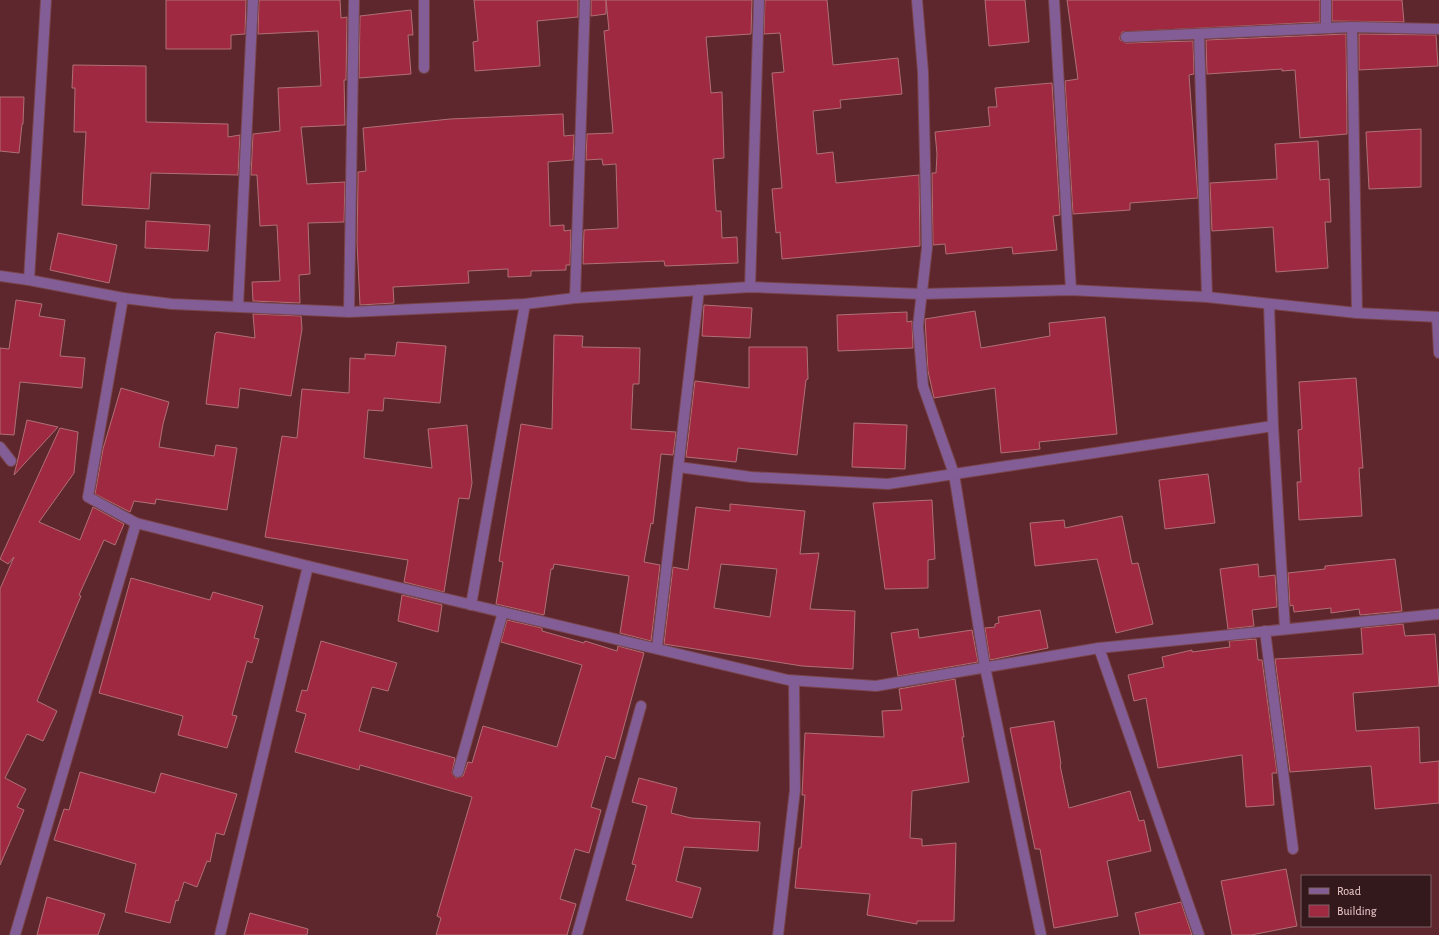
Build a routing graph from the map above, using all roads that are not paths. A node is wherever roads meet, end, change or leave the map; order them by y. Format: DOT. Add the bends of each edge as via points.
graph roads {
  1 [pos="46,0"];
  2 [pos="253,0"];
  3 [pos="354,0"];
  4 [pos="424,0"];
  5 [pos="585,0"];
  6 [pos="759,0"];
  7 [pos="917,0"];
  8 [pos="1054,0"];
  9 [pos="1326,0"];
  10 [pos="1352,27"];
  11 [pos="1326,28"];
  12 [pos="1439,29"];
  13 [pos="1199,34"];
  14 [pos="1126,37"];
  15 [pos="424,68"];
  16 [pos="0,276"];
  17 [pos="29,280"];
  18 [pos="750,287"];
  19 [pos="699,290"];
  20 [pos="1071,290"];
  21 [pos="922,294"];
  22 [pos="123,298"];
  23 [pos="575,298"];
  24 [pos="1207,298"];
  25 [pos="525,304"];
  26 [pos="1269,304"];
  27 [pos="238,306"];
  28 [pos="349,312"];
  29 [pos="1357,313"];
  30 [pos="1438,317"];
  31 [pos="1439,352"];
  32 [pos="1273,426"];
  33 [pos="0,447"];
  34 [pos="11,461"];
  35 [pos="679,467"];
  36 [pos="954,474"];
  37 [pos="136,523"];
  38 [pos="308,566"];
  39 [pos="471,605"];
  40 [pos="503,612"];
  41 [pos="1439,614"];
  42 [pos="1285,629"];
  43 [pos="1265,631"];
  44 [pos="657,648"];
  45 [pos="1099,648"];
  46 [pos="985,667"];
  47 [pos="794,680"];
  48 [pos="641,706"];
  49 [pos="458,772"];
  50 [pos="1293,849"];
  51 [pos="15,935"];
  52 [pos="220,935"];
  53 [pos="577,935"];
  54 [pos="778,935"];
  55 [pos="1041,935"];
  56 [pos="1199,935"];
  1 -- 17 [label="street"];
  2 -- 27 [label="street"];
  3 -- 28 [label="street"];
  4 -- 15 [label="street"];
  5 -- 23 [label="street"];
  6 -- 18 [label="street"];
  7 -- 21 [label="street" via="923,72 926,240"];
  8 -- 20 [label="street"];
  9 -- 11 [label="street"];
  10 -- 11 [label="street"];
  10 -- 12 [label="street"];
  10 -- 29 [label="street"];
  11 -- 13 [label="street"];
  13 -- 14 [label="street"];
  13 -- 24 [label="street"];
  16 -- 17 [label="street"];
  17 -- 22 [label="street"];
  18 -- 19 [label="street"];
  18 -- 21 [label="street"];
  19 -- 23 [label="street"];
  19 -- 35 [label="street"];
  20 -- 21 [label="street"];
  20 -- 24 [label="street"];
  21 -- 36 [label="street" via="918,326 923,386"];
  22 -- 27 [label="street" via="172,304"];
  22 -- 37 [label="street" via="88,497"];
  23 -- 25 [label="street"];
  24 -- 26 [label="street"];
  25 -- 28 [label="street"];
  25 -- 39 [label="street"];
  26 -- 29 [label="street"];
  26 -- 32 [label="street"];
  27 -- 28 [label="street"];
  29 -- 30 [label="street"];
  30 -- 31 [label="street"];
  32 -- 36 [label="street"];
  32 -- 42 [label="street"];
  33 -- 34 [label="street"];
  35 -- 36 [label="street" via="751,477 888,484"];
  35 -- 44 [label="street"];
  36 -- 46 [label="street"];
  37 -- 38 [label="street"];
  37 -- 51 [label="street"];
  38 -- 39 [label="street"];
  38 -- 52 [label="street"];
  39 -- 40 [label="street"];
  40 -- 44 [label="street"];
  40 -- 49 [label="street"];
  41 -- 42 [label="street"];
  42 -- 43 [label="street"];
  43 -- 45 [label="street"];
  43 -- 50 [label="street"];
  44 -- 47 [label="street"];
  45 -- 46 [label="street"];
  45 -- 56 [label="street"];
  46 -- 47 [label="street" via="876,686"];
  46 -- 55 [label="street"];
  47 -- 54 [label="street" via="794,790"];
  48 -- 53 [label="street"];
}
